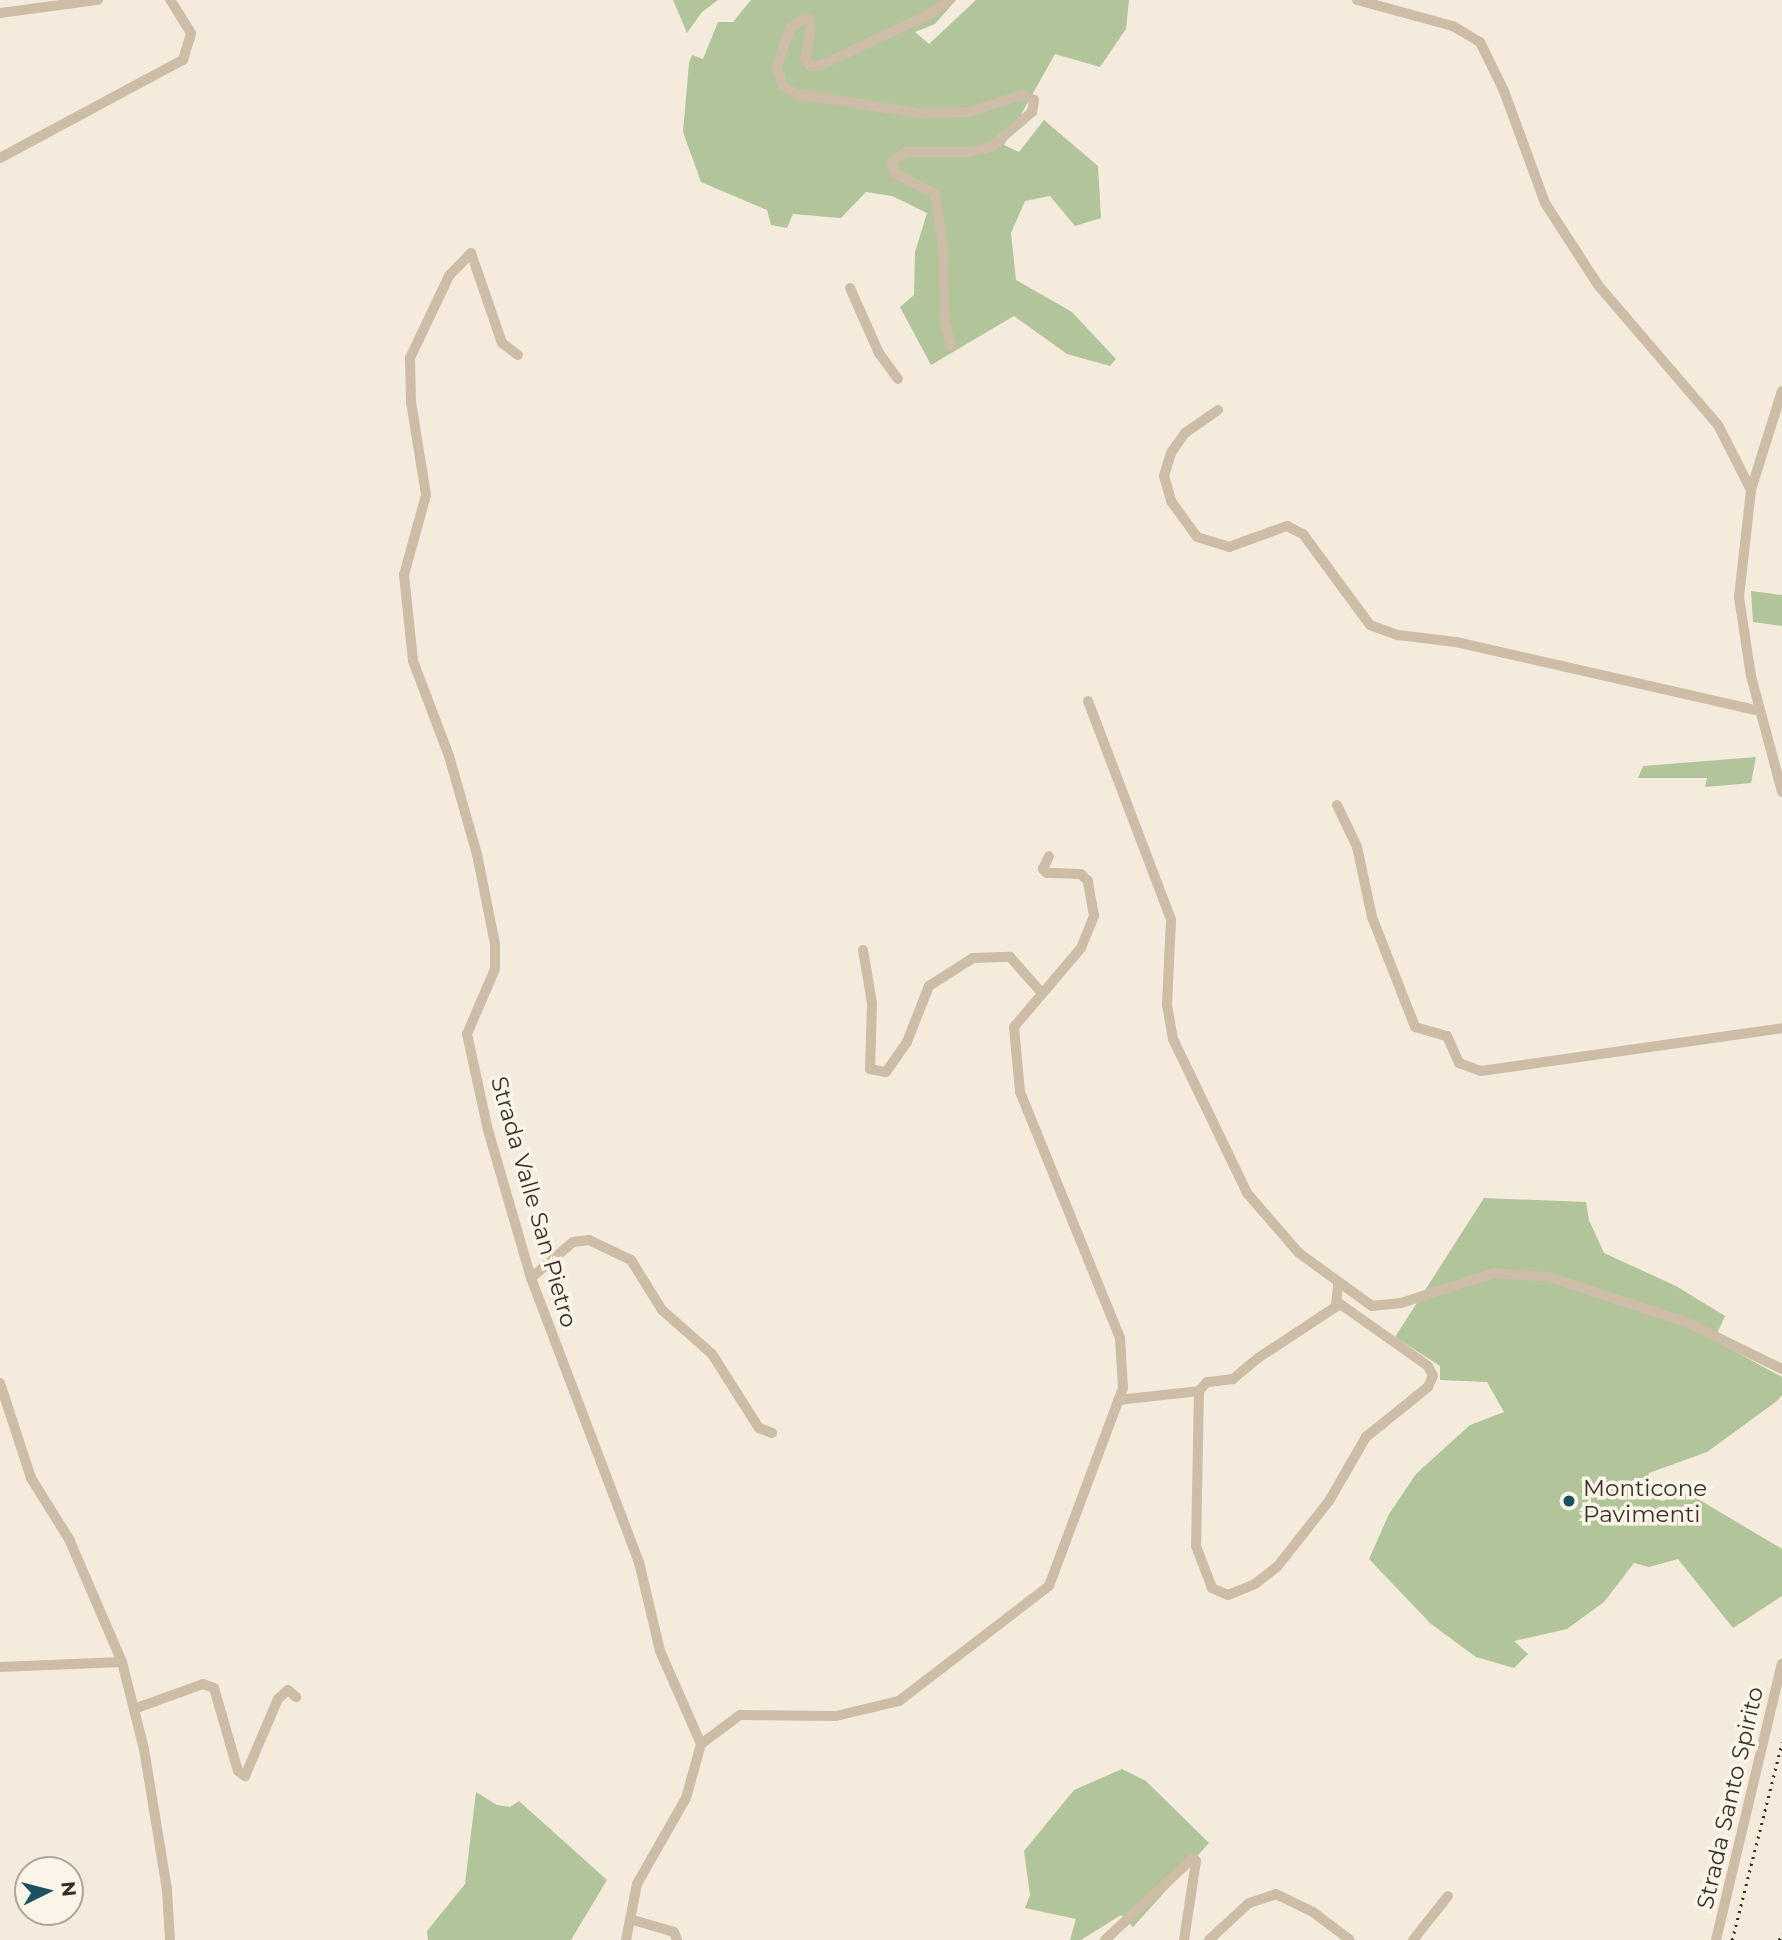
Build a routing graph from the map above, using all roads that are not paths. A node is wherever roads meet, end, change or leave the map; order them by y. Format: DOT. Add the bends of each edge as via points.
graph roads {
  1 [pos="98,0"];
  2 [pos="170,0"];
  3 [pos="949,0"];
  4 [pos="1357,0"];
  5 [pos="0,13"];
  6 [pos="0,158"];
  7 [pos="850,288"];
  8 [pos="951,346"];
  9 [pos="518,355"];
  10 [pos="898,379"];
  11 [pos="1782,391"];
  12 [pos="1219,410"];
  13 [pos="1751,490"];
  14 [pos="1088,701"];
  15 [pos="1760,711"];
  16 [pos="1782,792"];
  17 [pos="1337,805"];
  18 [pos="1049,856"];
  19 [pos="863,950"];
  20 [pos="1041,992"];
  21 [pos="1782,1028"];
  22 [pos="531,1278"];
  23 [pos="1338,1285"];
  24 [pos="1336,1306"];
  25 [pos="1782,1369"];
  26 [pos="0,1383"];
  27 [pos="1199,1391"];
  28 [pos="1118,1401"];
  29 [pos="772,1433"];
  30 [pos="122,1662"];
  31 [pos="1782,1664"];
  32 [pos="0,1667"];
  33 [pos="296,1698"];
  34 [pos="134,1709"];
  35 [pos="701,1744"];
  36 [pos="1448,1896"];
  37 [pos="630,1919"];
  38 [pos="170,1940"];
  39 [pos="626,1940"];
  40 [pos="677,1940"];
  41 [pos="1105,1940"];
  42 [pos="1184,1940"];
  43 [pos="1209,1940"];
  44 [pos="1350,1940"];
  45 [pos="1413,1940"];
  46 [pos="1716,1940"];
  1 -- 5 [label="street"];
  2 -- 6 [label="street" via="191,33 183,60"];
  3 -- 8 [label="street" via="930,14 821,65 810,66 805,60 811,28 809,19 803,19 790,28 778,65 782,85 797,94 919,113 970,112 1021,95 1032,97 1032,112 991,147 970,152 905,152 892,162 895,173 935,194 943,247 944,322"];
  4 -- 13 [label="street" via="1453,26 1480,42 1504,91 1545,203 1598,285 1718,425"];
  7 -- 10 [label="street" via="879,353"];
  9 -- 22 [label="street, Strada Valle San Pietro" via="502,343 471,253 449,276 410,358 411,402 426,495 404,575 413,661 453,768 495,944 495,969 467,1034 488,1130"];
  11 -- 13 [label="street"];
  12 -- 15 [label="street" via="1185,433 1171,453 1164,476 1171,501 1197,537 1229,547 1287,526 1303,534 1370,625 1398,635 1456,642"];
  13 -- 15 [label="street" via="1739,597"];
  14 -- 23 [label="street" via="1171,920 1167,1005 1173,1040 1189,1079 1248,1193 1299,1253"];
  15 -- 16 [label="street"];
  17 -- 21 [label="street" via="1357,847 1372,917 1415,1027 1447,1036 1459,1063 1481,1071"];
  18 -- 20 [label="street" via="1043,869 1047,873 1081,874 1088,881 1094,916 1081,948"];
  19 -- 20 [label="street" via="872,1003 870,1069 886,1072 907,1042 929,986 973,958 1010,957"];
  20 -- 28 [label="street" via="1014,1027 1020,1092 1120,1338 1123,1388"];
  22 -- 29 [label="street" via="573,1242 589,1240 631,1260 662,1310 712,1354 759,1428"];
  22 -- 35 [label="street, Strada Valle San Pietro" via="639,1562 660,1651"];
  23 -- 24 [label="street"];
  23 -- 25 [label="street" via="1372,1306 1389,1306 1494,1273 1549,1278 1686,1322"];
  24 -- 27 [label="street" via="1233,1379 1207,1382"];
  24 -- 27 [label="street" via="1352,1308 1428,1366 1432,1380 1366,1437 1329,1501 1277,1567 1235,1594 1222,1595 1212,1588 1196,1546"];
  26 -- 30 [label="street" via="31,1478 69,1539"];
  27 -- 28 [label="street"];
  28 -- 35 [label="street" via="1049,1586 899,1701 836,1716 740,1715"];
  30 -- 32 [label="street"];
  30 -- 34 [label="street"];
  31 -- 46 [label="street, Strada Santo Spirito"];
  33 -- 34 [label="street" via="288,1690 278,1699 245,1776 238,1771 214,1688 203,1684"];
  34 -- 38 [label="street" via="167,1890"];
  35 -- 37 [label="street" via="686,1798 637,1884"];
  36 -- 45 [label="street"];
  37 -- 39 [label="street"];
  37 -- 40 [label="street" via="674,1932"];
  41 -- 42 [label="street" via="1193,1858"];
  43 -- 44 [label="street" via="1249,1903 1276,1894 1313,1912"];
}
